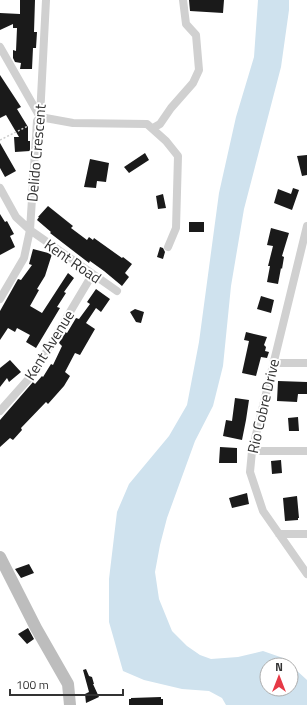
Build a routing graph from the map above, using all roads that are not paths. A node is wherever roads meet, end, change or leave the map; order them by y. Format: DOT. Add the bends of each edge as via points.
graph roads {
  1 [pos="46,0"];
  2 [pos="183,0"];
  3 [pos="0,47"];
  4 [pos="38,119"];
  5 [pos="153,128"];
  6 [pos="0,188"];
  7 [pos="307,226"];
  8 [pos="30,230"];
  9 [pos="168,247"];
  10 [pos="92,275"];
  11 [pos="116,291"];
  12 [pos="0,299"];
  13 [pos="272,363"];
  14 [pos="307,363"];
  15 [pos="0,411"];
  16 [pos="252,451"];
  17 [pos="307,451"];
  18 [pos="279,534"];
  19 [pos="307,534"];
  20 [pos="0,557"];
  21 [pos="307,574"];
  22 [pos="70,705"];
  1 -- 4 [label="street, Delido Crescent"];
  2 -- 5 [label="street" via="186,24 196,35 199,70 193,83 160,124"];
  3 -- 4 [label="street"];
  4 -- 5 [label="street" via="73,123 147,124"];
  4 -- 8 [label="street, Delido Crescent"];
  5 -- 9 [label="street" via="178,156 176,228"];
  6 -- 8 [label="street, Kent Road" via="16,217"];
  7 -- 13 [label="street, Rio Cobre Drive"];
  8 -- 10 [label="street, Kent Road"];
  8 -- 12 [label="street, Delido Crescent" via="24,258"];
  10 -- 11 [label="street, Kent Road"];
  10 -- 15 [label="street, Kent Avenue" via="33,374"];
  13 -- 14 [label="street"];
  13 -- 16 [label="street, Rio Cobre Drive"];
  16 -- 17 [label="street"];
  16 -- 18 [label="street, Rio Cobre Drive" via="250,472 263,511"];
  18 -- 19 [label="street"];
  18 -- 21 [label="street, Rio Cobre Drive"];
  20 -- 22 [label="street" via="68,684"];
}
